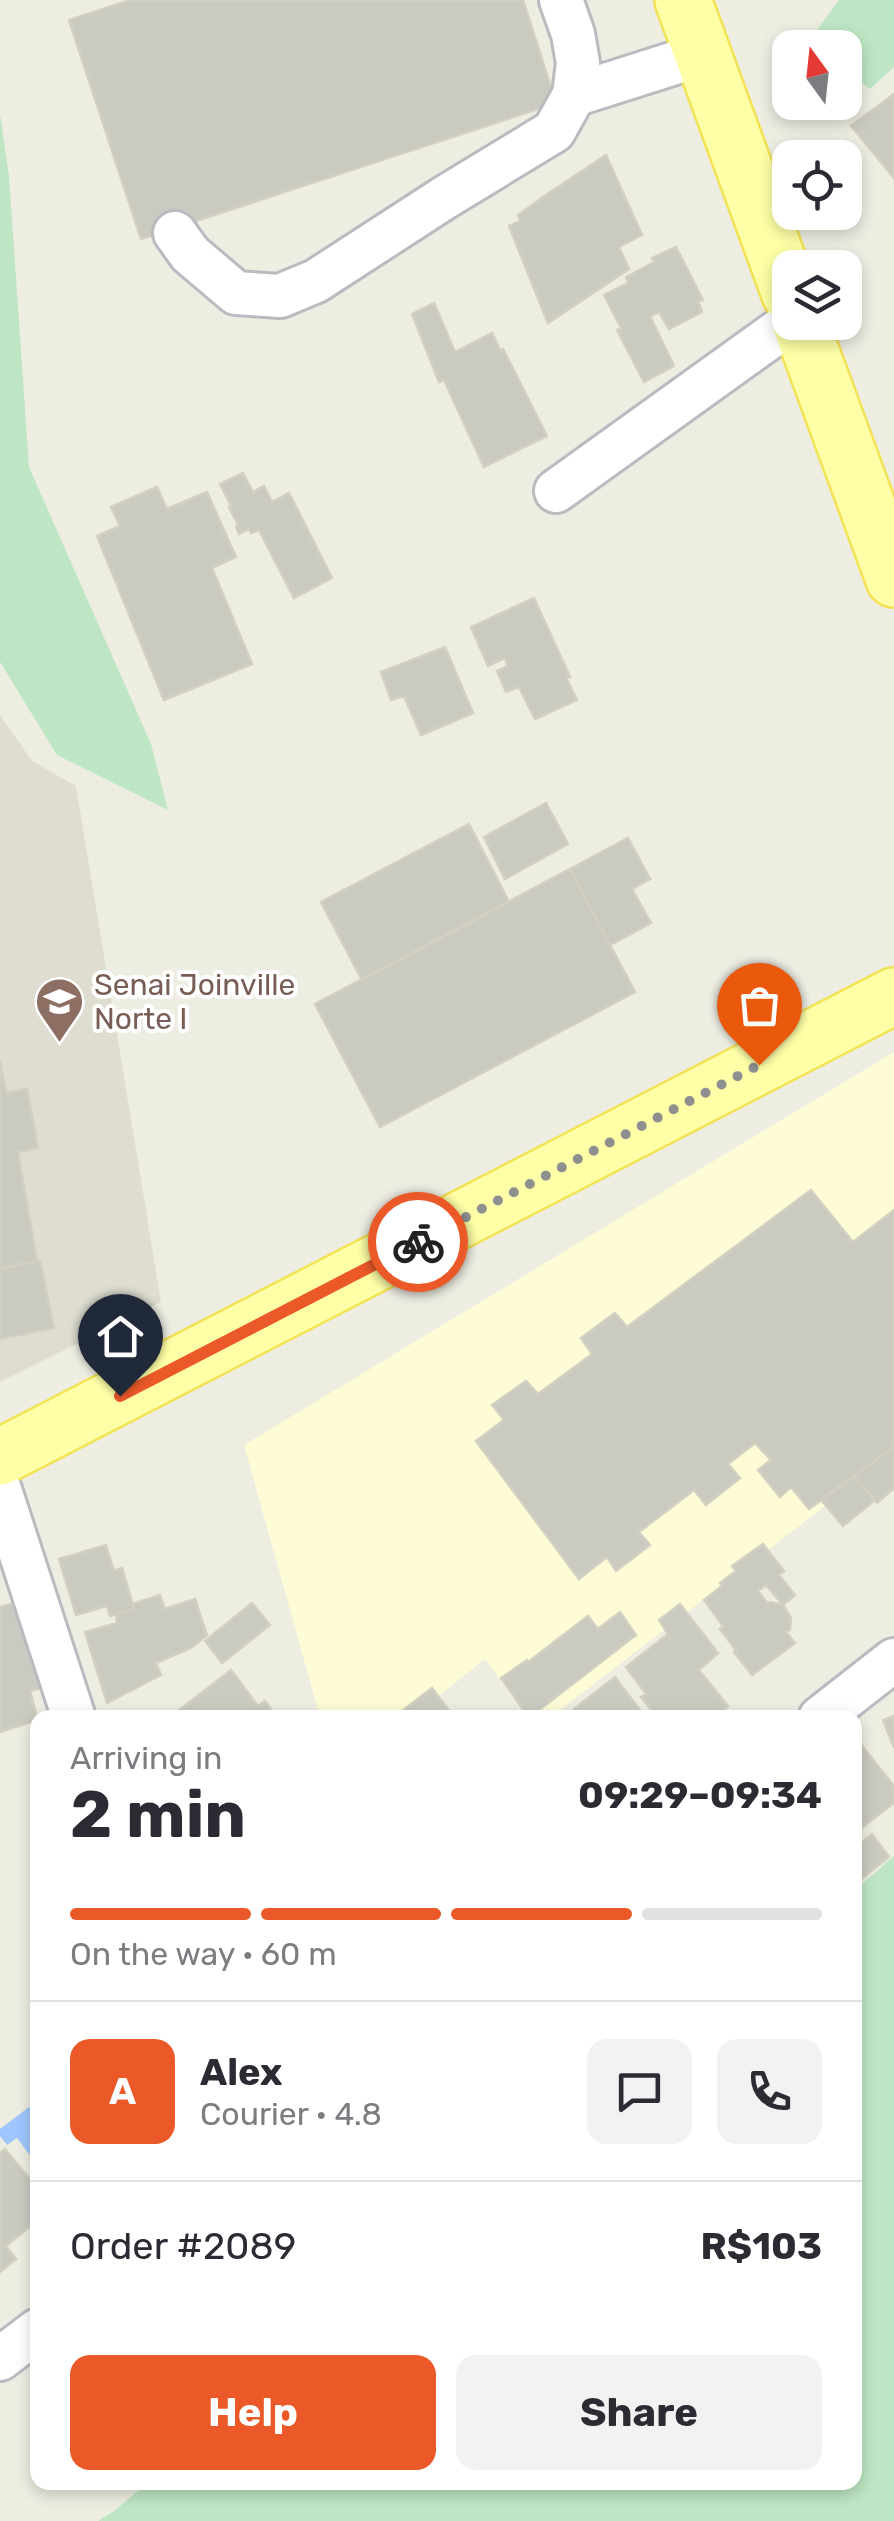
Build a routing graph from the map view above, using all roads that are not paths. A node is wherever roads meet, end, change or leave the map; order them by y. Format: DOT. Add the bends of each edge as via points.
graph roads {
  1 [pos="562,0"];
  2 [pos="684,0"];
  3 [pos="703,54"];
  4 [pos="574,95"];
  5 [pos="175,233"];
  6 [pos="774,250"];
  7 [pos="772,336"];
  8 [pos="807,340"];
  9 [pos="556,492"];
  10 [pos="894,580"];
  11 [pos="894,996"];
  12 [pos="0,1458"];
  13 [pos="0,1490"];
  14 [pos="894,1660"];
  15 [pos="71,1710"];
  16 [pos="830,1710"];
  17 [pos="30,2336"];
  18 [pos="0,2359"];
  1 -- 4 [label="street" via="578,63"];
  2 -- 3 [label="main road"];
  3 -- 4 [label="street"];
  3 -- 6 [label="main road"];
  4 -- 5 [label="street" via="554,131 316,281 280,296 236,293"];
  7 -- 9 [label="street"];
  8 -- 10 [label="main road"];
  11 -- 12 [label="main road"];
  13 -- 15 [label="street"];
  14 -- 16 [label="street"];
  17 -- 18 [label="street"];
}
